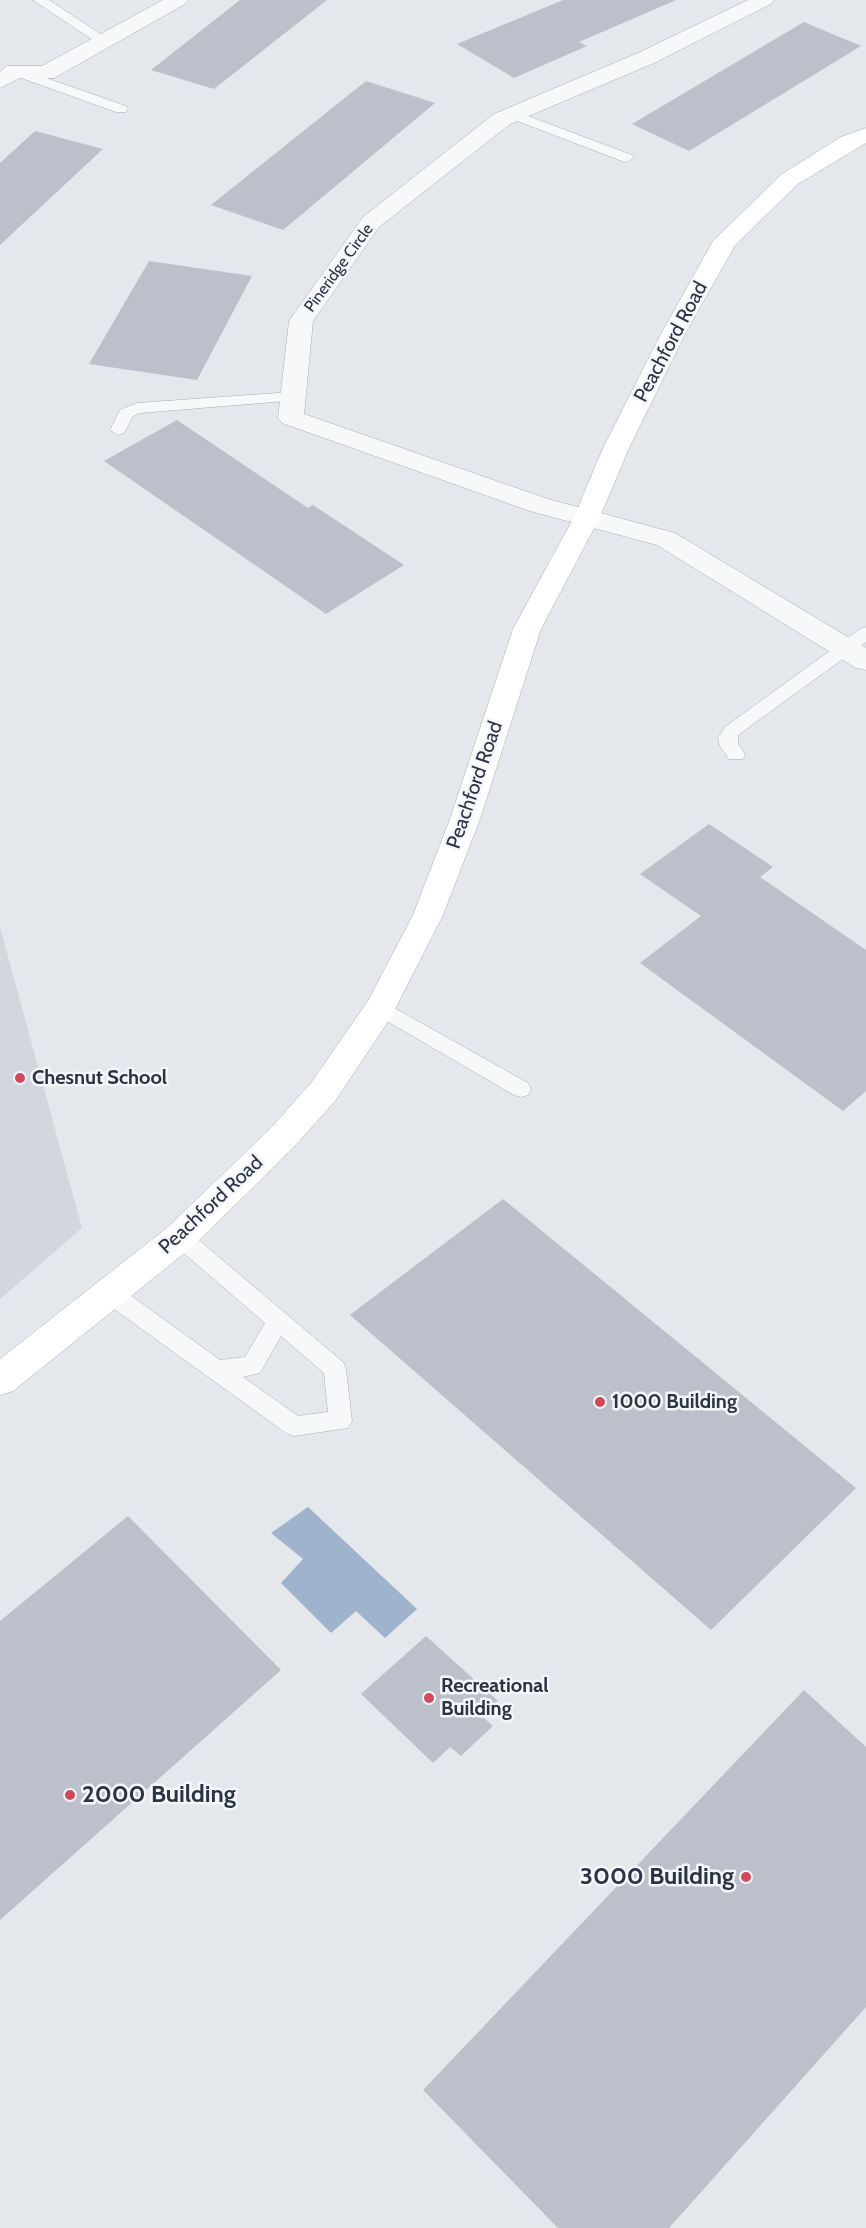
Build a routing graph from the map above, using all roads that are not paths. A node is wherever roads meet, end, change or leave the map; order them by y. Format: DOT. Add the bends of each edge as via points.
graph roads {
  1 [pos="40,0"];
  2 [pos="178,0"];
  3 [pos="764,0"];
  4 [pos="104,41"];
  5 [pos="7,76"];
  6 [pos="121,109"];
  7 [pos="512,114"];
  8 [pos="866,135"];
  9 [pos="627,158"];
  10 [pos="292,397"];
  11 [pos="118,430"];
  12 [pos="587,517"];
  13 [pos="859,647"];
  14 [pos="736,754"];
  15 [pos="381,1008"];
  16 [pos="521,1089"];
  17 [pos="180,1237"];
  18 [pos="111,1294"];
  19 [pos="278,1322"];
  20 [pos="215,1370"];
  21 [pos="0,1380"];
  1 -- 4 [label="lane"];
  2 -- 4 [label="street"];
  3 -- 7 [label="street, Pineridge Circle" via="646,57"];
  4 -- 5 [label="street" via="46,73"];
  5 -- 6 [label="lane"];
  7 -- 9 [label="lane"];
  7 -- 10 [label="street, Pineridge Circle" via="371,222 301,321"];
  8 -- 12 [label="street, Peachford Road" via="790,179 725,241 657,364"];
  10 -- 11 [label="lane" via="137,408 126,413"];
  10 -- 12 [label="street, Pineridge Circle" via="291,418"];
  12 -- 13 [label="street" via="666,539"];
  12 -- 15 [label="street, Peachford Road" via="527,629 465,819 428,915"];
  13 -- 14 [label="lane" via="731,731 727,738"];
  15 -- 16 [label="lane"];
  15 -- 17 [label="street, Peachford Road" via="323,1092"];
  17 -- 18 [label="street, Peachford Road"];
  17 -- 19 [label="lane"];
  18 -- 20 [label="lane"];
  18 -- 21 [label="street, Peachford Road"];
  19 -- 20 [label="lane" via="252,1366"];
  19 -- 20 [label="lane" via="335,1369 340,1421 294,1426"];
}
